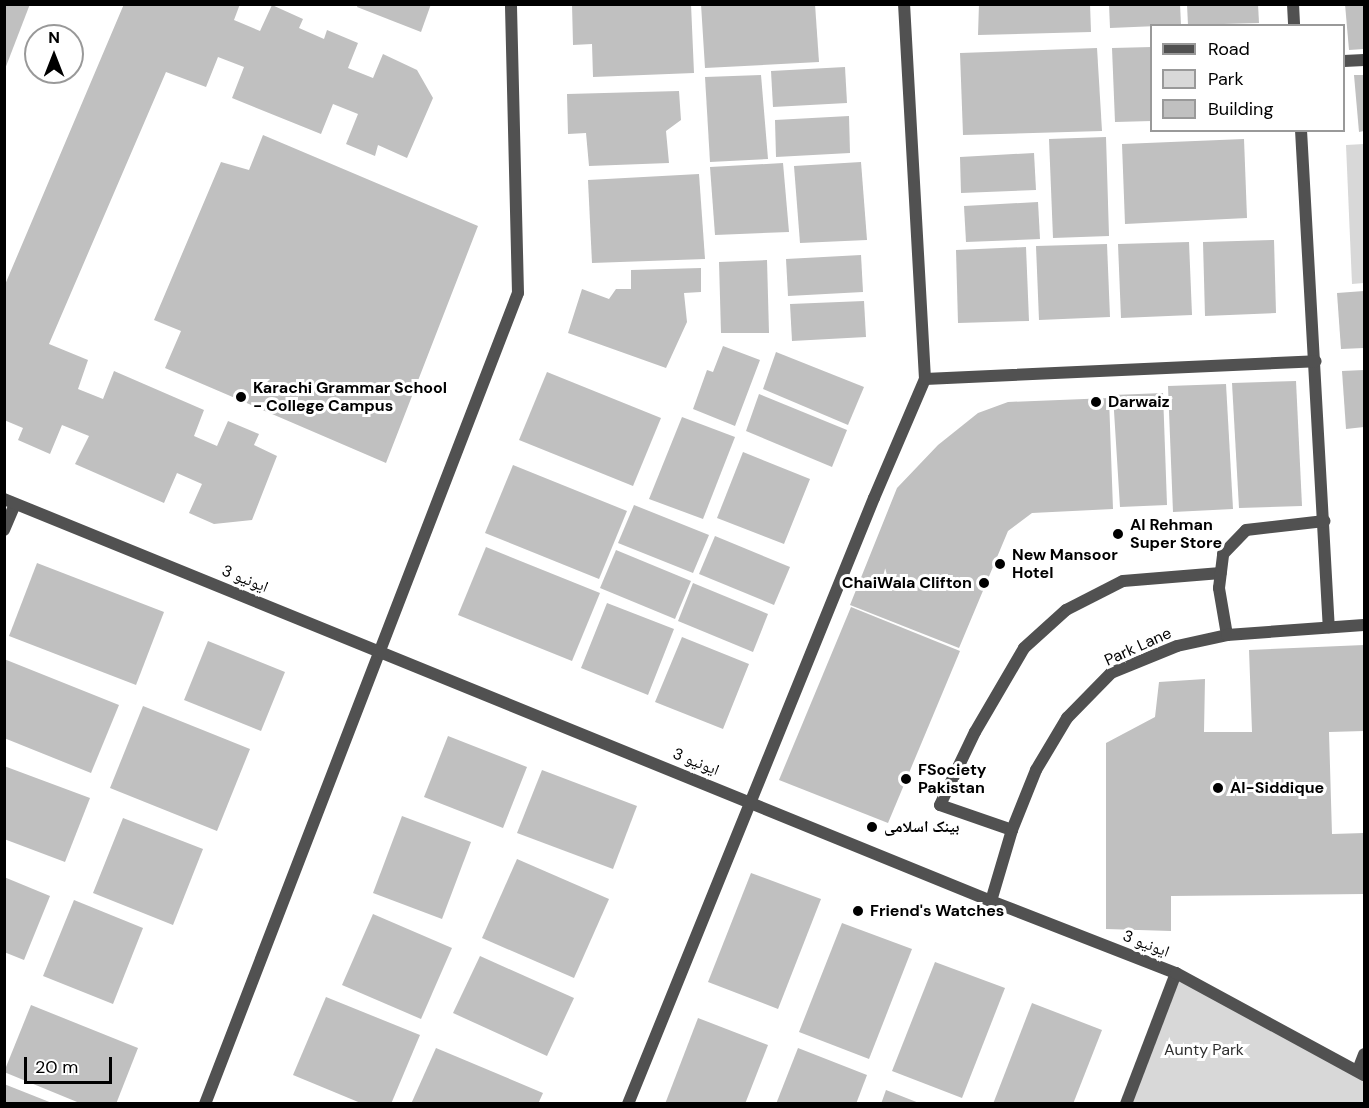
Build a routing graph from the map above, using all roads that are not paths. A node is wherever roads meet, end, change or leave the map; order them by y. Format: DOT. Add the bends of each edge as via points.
graph roads {
  1 [pos="511,4"];
  2 [pos="904,4"];
  3 [pos="1293,4"];
  4 [pos="1294,24"];
  5 [pos="1365,60"];
  6 [pos="1345,61"];
  7 [pos="1300,132"];
  8 [pos="1316,361"];
  9 [pos="926,379"];
  10 [pos="10,502"];
  11 [pos="1324,521"];
  12 [pos="4,530"];
  13 [pos="1221,573"];
  14 [pos="1365,625"];
  15 [pos="1329,627"];
  16 [pos="1227,635"];
  17 [pos="381,652"];
  18 [pos="750,802"];
  19 [pos="1012,830"];
  20 [pos="991,901"];
  21 [pos="1176,973"];
  22 [pos="1365,1054"];
  23 [pos="1361,1073"];
  24 [pos="205,1104"];
  25 [pos="628,1104"];
  26 [pos="1126,1104"];
  1 -- 17 [label="street" via="518,293"];
  2 -- 9 [label="street"];
  3 -- 4 [label="street"];
  5 -- 6 [label="street"];
  7 -- 8 [label="street"];
  8 -- 9 [label="street"];
  8 -- 11 [label="street"];
  9 -- 18 [label="street"];
  10 -- 12 [label="street"];
  10 -- 17 [label="street, ایونیو 3"];
  11 -- 13 [label="street" via="1246,530 1222,554"];
  11 -- 15 [label="street"];
  13 -- 16 [label="street" via="1219,588"];
  13 -- 19 [label="street" via="1123,581 1066,610 1024,648 975,732 940,805"];
  14 -- 15 [label="street, Park Lane"];
  15 -- 16 [label="street, Park Lane"];
  16 -- 19 [label="street, Park Lane" via="1177,646 1111,673 1067,718 1036,770"];
  17 -- 18 [label="street, ایونیو 3"];
  17 -- 24 [label="street"];
  18 -- 20 [label="street, ایونیو 3"];
  18 -- 25 [label="street"];
  19 -- 20 [label="street, Park Lane"];
  20 -- 21 [label="street, ایونیو 3"];
  21 -- 23 [label="street, ایونیو 3"];
  21 -- 26 [label="street"];
  22 -- 23 [label="street"];
}
